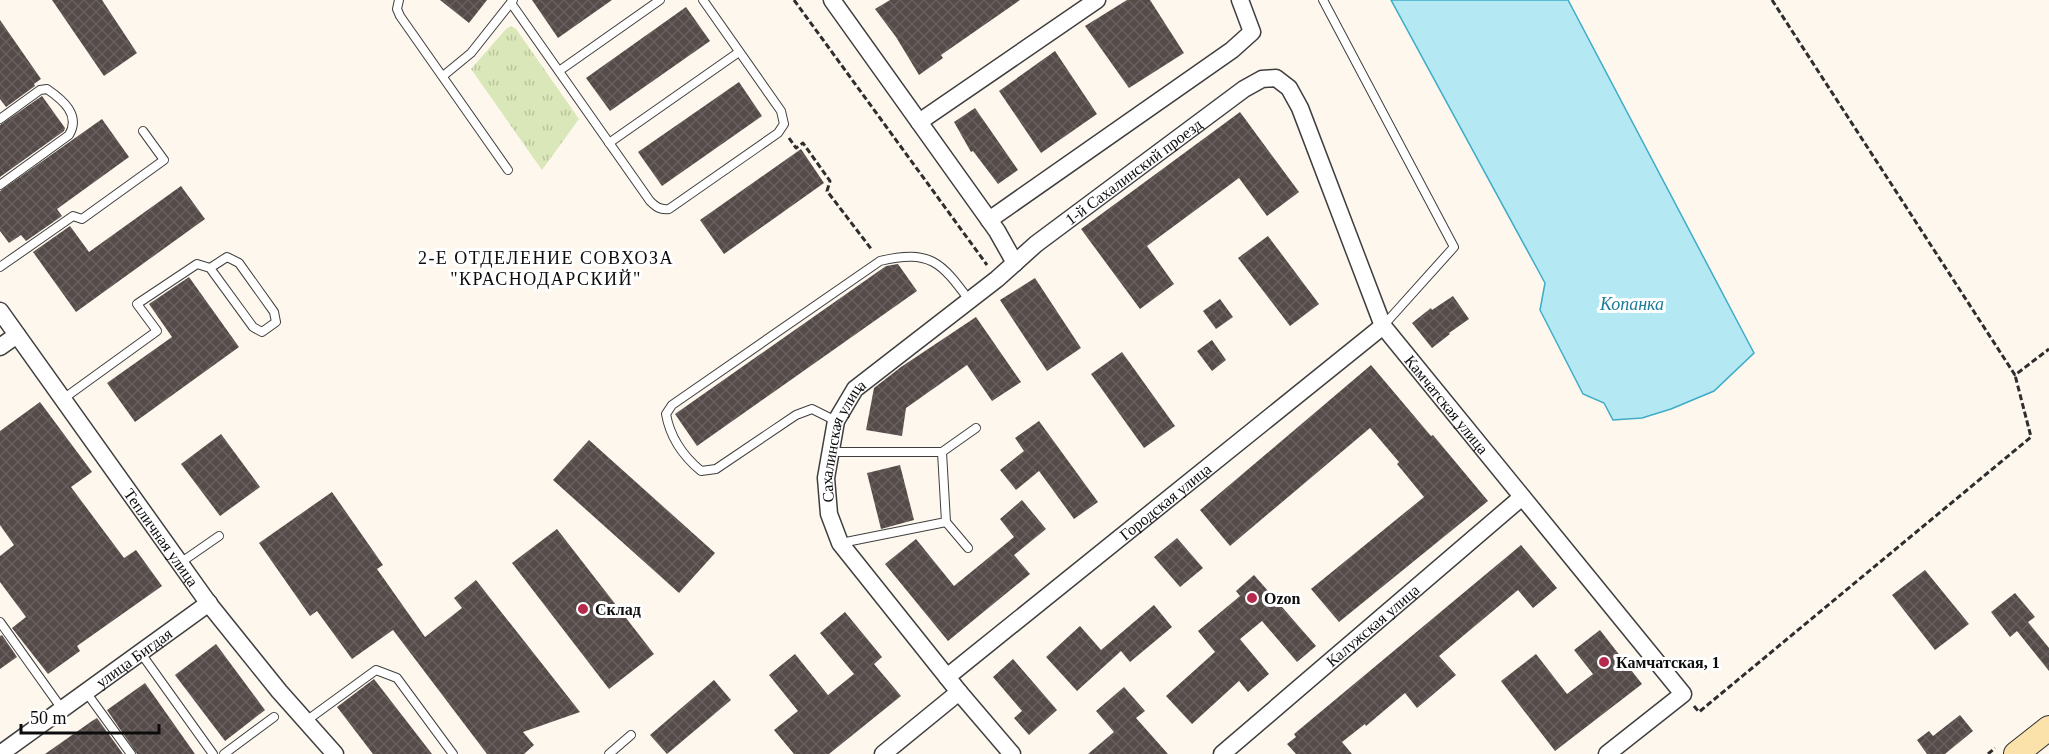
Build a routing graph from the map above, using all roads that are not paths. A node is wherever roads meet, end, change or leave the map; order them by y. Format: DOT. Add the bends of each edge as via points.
graph roads {
  1 [pos="399,0"];
  2 [pos="660,0"];
  3 [pos="703,0"];
  4 [pos="832,0"];
  5 [pos="1098,0"];
  6 [pos="1240,0"];
  7 [pos="1323,0"];
  8 [pos="512,1"];
  9 [pos="739,52"];
  10 [pos="559,71"];
  11 [pos="442,76"];
  12 [pos="1276,78"];
  13 [pos="0,119"];
  14 [pos="919,122"];
  15 [pos="143,131"];
  16 [pos="609,143"];
  17 [pos="508,170"];
  18 [pos="0,185"];
  19 [pos="989,220"];
  20 [pos="1015,263"];
  21 [pos="0,267"];
  22 [pos="210,268"];
  23 [pos="997,279"];
  24 [pos="969,300"];
  25 [pos="0,311"];
  26 [pos="1383,326"];
  27 [pos="17,335"];
  28 [pos="0,347"];
  29 [pos="63,399"];
  30 [pos="836,421"];
  31 [pos="976,428"];
  32 [pos="830,452"];
  33 [pos="942,452"];
  34 [pos="1522,497"];
  35 [pos="946,522"];
  36 [pos="219,536"];
  37 [pos="840,543"];
  38 [pos="968,548"];
  39 [pos="180,563"];
  40 [pos="209,603"];
  41 [pos="0,622"];
  42 [pos="140,652"];
  43 [pos="947,676"];
  44 [pos="86,692"];
  45 [pos="959,692"];
  46 [pos="62,709"];
  47 [pos="274,717"];
  48 [pos="306,721"];
  49 [pos="2049,728"];
  50 [pos="631,735"];
  51 [pos="0,754"];
  52 [pos="131,754"];
  53 [pos="213,754"];
  54 [pos="224,754"];
  55 [pos="335,754"];
  56 [pos="453,754"];
  57 [pos="609,754"];
  58 [pos="883,754"];
  59 [pos="1012,754"];
  60 [pos="1222,754"];
  61 [pos="1607,754"];
  62 [pos="2016,754"];
  1 -- 11 [label="lane" via="400,16"];
  2 -- 10 [label="lane"];
  3 -- 9 [label="lane"];
  4 -- 14 [label="street"];
  5 -- 14 [label="street"];
  6 -- 19 [label="street" via="1252,32 1232,50"];
  7 -- 26 [label="lane" via="1454,248"];
  8 -- 10 [label="lane"];
  8 -- 11 [label="lane" via="465,60"];
  9 -- 16 [label="lane"];
  9 -- 16 [label="lane" via="781,111 782,129 669,209 655,207"];
  10 -- 16 [label="lane"];
  11 -- 17 [label="lane"];
  12 -- 20 [label="street, 1-й Сахалинский проезд" via="1244,89"];
  12 -- 26 [label="street, Камчатская улица" via="1289,88 1300,108"];
  13 -- 18 [label="lane" via="47,89 63,101 74,120 69,135"];
  14 -- 19 [label="street"];
  15 -- 21 [label="lane" via="164,160 82,219 73,216"];
  19 -- 20 [label="street"];
  20 -- 23 [label="street, 1-й Сахалинский проезд"];
  22 -- 22 [label="lane" via="253,327 262,332 276,322 274,312 239,263 227,257"];
  22 -- 29 [label="lane" via="197,264 137,304 157,331"];
  23 -- 24 [label="street, Сахалинская улица"];
  24 -- 30 [label="street, Сахалинская улица" via="855,389"];
  24 -- 30 [label="lane" via="949,273 934,262 918,257 880,261 672,405 666,414 669,431 688,461 701,471 716,469 796,415 812,410"];
  25 -- 27 [label="street, Тепличная улица"];
  26 -- 34 [label="street, Камчатская улица"];
  26 -- 43 [label="street, Городская улица"];
  27 -- 28 [label="street"];
  27 -- 29 [label="street, Тепличная улица"];
  29 -- 39 [label="street, Тепличная улица"];
  30 -- 32 [label="street, Сахалинская улица"];
  31 -- 33 [label="lane"];
  32 -- 33 [label="lane"];
  32 -- 37 [label="street, Сахалинская улица" via="826,478 829,514"];
  33 -- 35 [label="lane"];
  34 -- 60 [label="street, Калужская улица"];
  34 -- 61 [label="street, Камчатская улица" via="1683,694"];
  35 -- 37 [label="lane"];
  35 -- 38 [label="lane"];
  36 -- 39 [label="lane"];
  37 -- 43 [label="street, Сахалинская улица"];
  39 -- 40 [label="street, Тепличная улица"];
  40 -- 42 [label="street, улица Бигдая"];
  40 -- 48 [label="street, Тепличная улица"];
  41 -- 46 [label="lane"];
  42 -- 44 [label="street, улица Бигдая"];
  42 -- 53 [label="lane"];
  43 -- 45 [label="street, Сахалинская улица"];
  44 -- 46 [label="street, улица Бигдая"];
  44 -- 52 [label="lane"];
  45 -- 58 [label="street"];
  45 -- 59 [label="street, Сахалинская улица"];
  46 -- 51 [label="street, улица Бигдая"];
  47 -- 54 [label="lane"];
  48 -- 55 [label="street, Тепличная улица"];
  48 -- 56 [label="lane" via="376,670 397,678"];
  49 -- 62 [label="street"];
  50 -- 57 [label="lane"];
}
